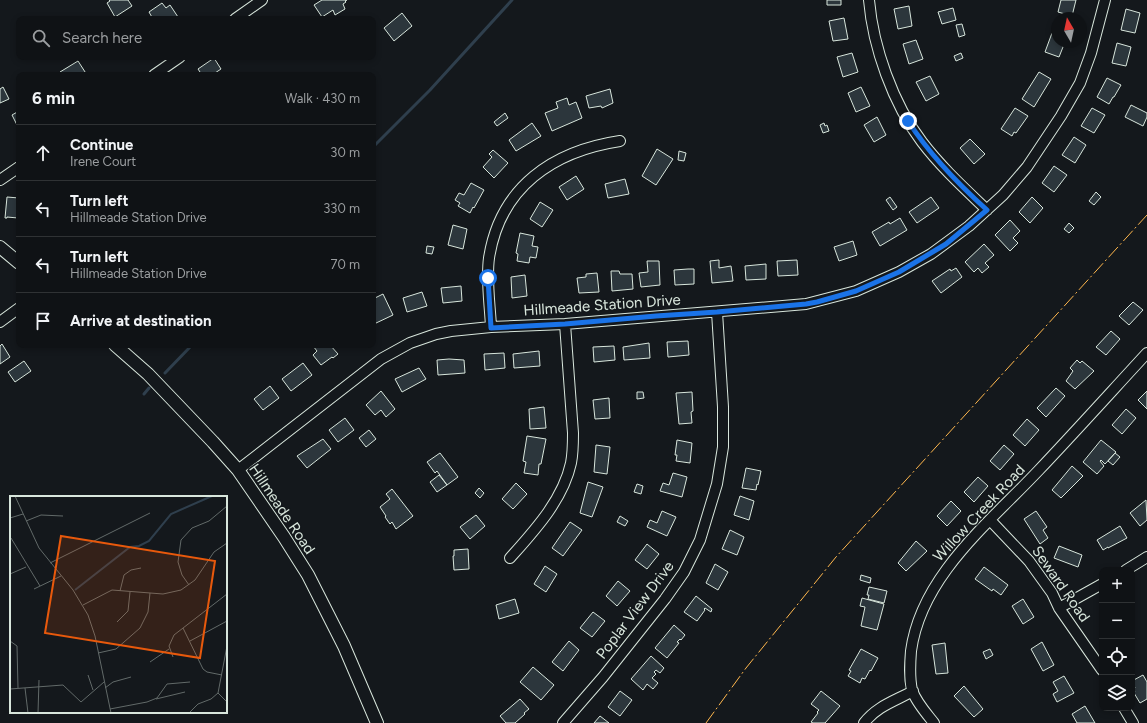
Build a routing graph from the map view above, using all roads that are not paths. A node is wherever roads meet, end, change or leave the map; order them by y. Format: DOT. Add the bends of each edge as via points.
graph roads {
  1 [pos="262,0"];
  2 [pos="870,0"];
  3 [pos="1105,0"];
  4 [pos="238,16"];
  5 [pos="176,60"];
  6 [pos="158,72"];
  7 [pos="620,141"];
  8 [pos="16,169"];
  9 [pos="0,180"];
  10 [pos="987,210"];
  11 [pos="0,247"];
  12 [pos="16,260"];
  13 [pos="16,310"];
  14 [pos="717,312"];
  15 [pos="0,322"];
  16 [pos="565,324"];
  17 [pos="491,328"];
  18 [pos="118,348"];
  19 [pos="1147,353"];
  20 [pos="238,470"];
  21 [pos="990,520"];
  22 [pos="1147,557"];
  23 [pos="510,558"];
  24 [pos="1131,567"];
  25 [pos="1099,586"];
  26 [pos="1060,608"];
  27 [pos="1099,666"];
  28 [pos="913,691"];
  29 [pos="1126,711"];
  30 [pos="377,723"];
  31 [pos="563,723"];
  32 [pos="864,723"];
  33 [pos="934,723"];
  34 [pos="1133,723"];
  1 -- 4 [label="street"];
  2 -- 10 [label="street" via="881,56 894,93 908,121 943,168"];
  3 -- 10 [label="street, Hillmeade Station Drive" via="1091,53 1070,101 1027,167 1003,196"];
  5 -- 6 [label="street"];
  7 -- 17 [label="street" via="584,149 551,163 531,178 506,211 498,227 490,257 488,278"];
  8 -- 9 [label="street"];
  10 -- 14 [label="street, Hillmeade Station Drive" via="931,254 856,291 806,304"];
  11 -- 12 [label="street"];
  13 -- 15 [label="street"];
  14 -- 16 [label="street, Hillmeade Station Drive"];
  14 -- 31 [label="street, Poplar View Drive" via="723,447 717,484 700,540 684,572 665,599"];
  16 -- 17 [label="street, Hillmeade Station Drive"];
  16 -- 23 [label="street" via="573,433 570,464 559,493"];
  17 -- 20 [label="street, Hillmeade Station Drive" via="436,334 400,348 381,359"];
  18 -- 20 [label="street, Hillmeade Road" via="171,397"];
  19 -- 21 [label="street, Willow Creek Road" via="1069,439"];
  20 -- 30 [label="street, Hillmeade Road" via="308,575 344,646"];
  21 -- 26 [label="street, Seward Road" via="1029,561"];
  21 -- 28 [label="street, Willow Creek Road" via="942,575 926,602 912,642 910,673"];
  22 -- 24 [label="street"];
  25 -- 26 [label="street"];
  26 -- 27 [label="street, Seward Road"];
  28 -- 32 [label="street" via="883,706"];
  28 -- 33 [label="street, Willow Creek Road"];
  29 -- 34 [label="street"];
}
